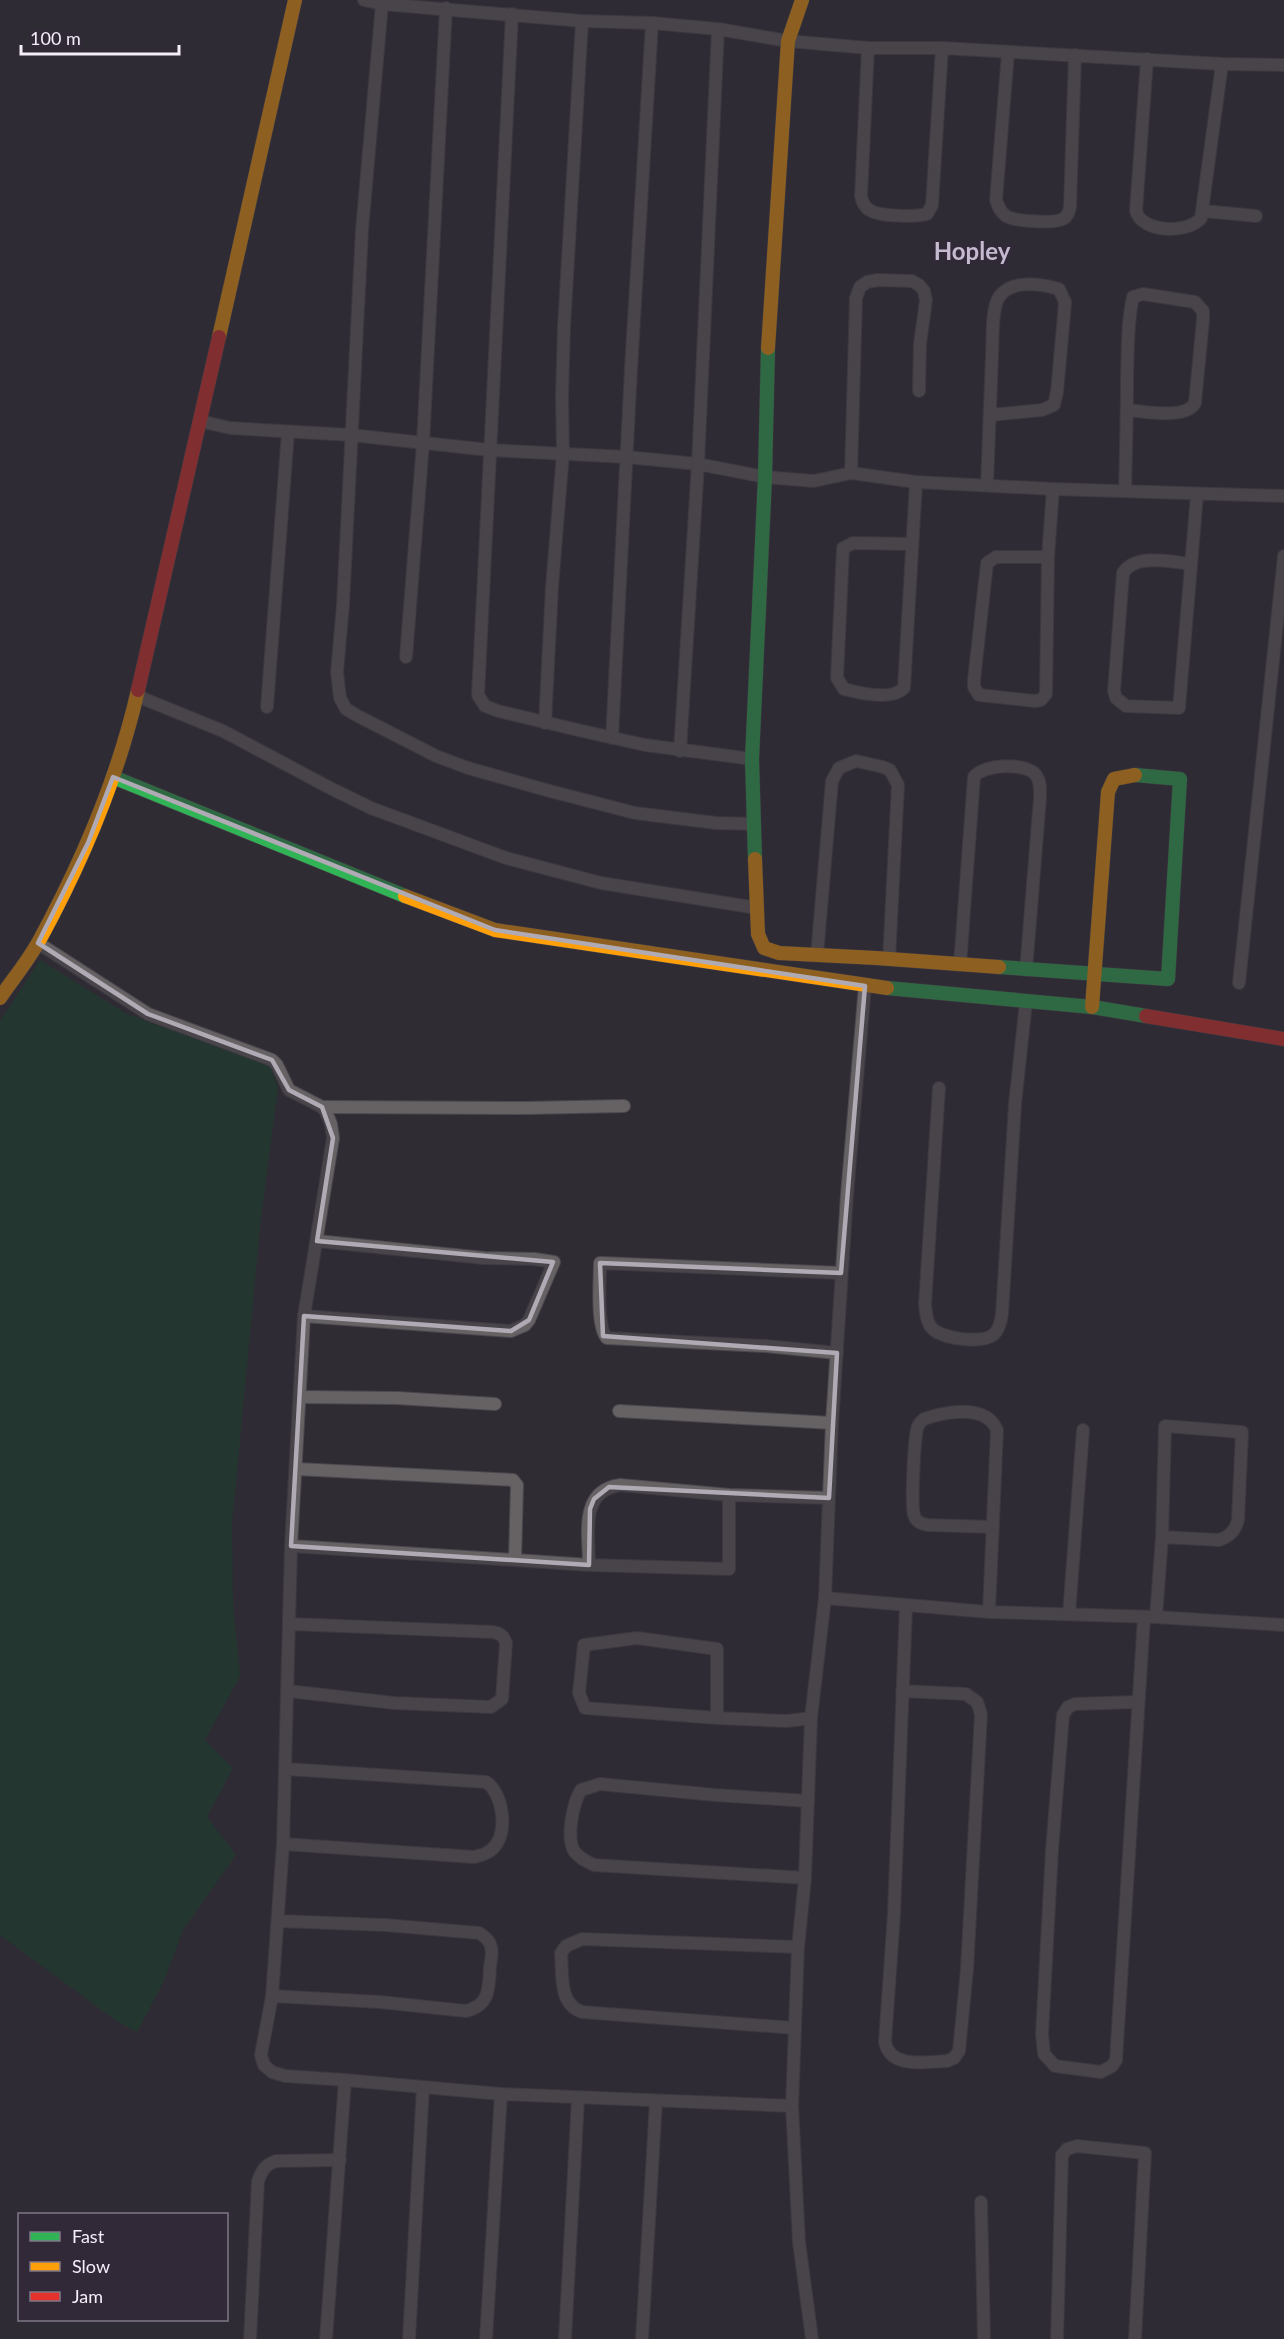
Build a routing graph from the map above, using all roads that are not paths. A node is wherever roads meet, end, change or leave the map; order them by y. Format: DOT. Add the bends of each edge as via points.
graph roads {
  1 [pos="295,0"];
  2 [pos="364,0"];
  3 [pos="802,0"];
  4 [pos="382,4"];
  5 [pos="446,8"];
  6 [pos="512,14"];
  7 [pos="582,21"];
  8 [pos="652,23"];
  9 [pos="718,29"];
  10 [pos="788,41"];
  11 [pos="868,48"];
  12 [pos="942,48"];
  13 [pos="1008,52"];
  14 [pos="1075,55"];
  15 [pos="1147,59"];
  16 [pos="1222,64"];
  17 [pos="1284,65"];
  18 [pos="1204,211"];
  19 [pos="1256,216"];
  20 [pos="919,391"];
  21 [pos="1127,410"];
  22 [pos="990,415"];
  23 [pos="200,421"];
  24 [pos="288,432"];
  25 [pos="351,435"];
  26 [pos="423,443"];
  27 [pos="489,450"];
  28 [pos="563,453"];
  29 [pos="627,457"];
  30 [pos="698,464"];
  31 [pos="850,473"];
  32 [pos="765,477"];
  33 [pos="916,482"];
  34 [pos="987,485"];
  35 [pos="1053,489"];
  36 [pos="1125,490"];
  37 [pos="1197,495"];
  38 [pos="1284,495"];
  39 [pos="911,544"];
  40 [pos="1284,556"];
  41 [pos="1048,557"];
  42 [pos="1191,564"];
  43 [pos="406,657"];
  44 [pos="137,696"];
  45 [pos="267,707"];
  46 [pos="545,723"];
  47 [pos="612,738"];
  48 [pos="680,751"];
  49 [pos="752,759"];
  50 [pos="113,777"];
  51 [pos="754,824"];
  52 [pos="757,908"];
  53 [pos="38,943"];
  54 [pos="817,955"];
  55 [pos="890,959"];
  56 [pos="960,965"];
  57 [pos="1026,970"];
  58 [pos="1095,976"];
  59 [pos="1239,983"];
  60 [pos="864,986"];
  61 [pos="0,998"];
  62 [pos="1026,1002"];
  63 [pos="1092,1007"];
  64 [pos="1284,1039"];
  65 [pos="939,1088"];
  66 [pos="624,1106"];
  67 [pos="322,1107"];
  68 [pos="317,1241"];
  69 [pos="842,1273"];
  70 [pos="304,1316"];
  71 [pos="837,1353"];
  72 [pos="300,1397"];
  73 [pos="495,1404"];
  74 [pos="619,1411"];
  75 [pos="832,1423"];
  76 [pos="1083,1430"];
  77 [pos="297,1469"];
  78 [pos="729,1494"];
  79 [pos="830,1498"];
  80 [pos="993,1527"];
  81 [pos="1162,1537"];
  82 [pos="291,1546"];
  83 [pos="515,1560"];
  84 [pos="589,1565"];
  85 [pos="825,1598"];
  86 [pos="906,1606"];
  87 [pos="989,1612"];
  88 [pos="1069,1614"];
  89 [pos="1150,1617"];
  90 [pos="291,1623"];
  91 [pos="1284,1626"];
  92 [pos="902,1690"];
  93 [pos="288,1691"];
  94 [pos="1137,1702"];
  95 [pos="717,1718"];
  96 [pos="811,1718"];
  97 [pos="286,1769"];
  98 [pos="807,1801"];
  99 [pos="283,1844"];
  100 [pos="805,1878"];
  101 [pos="278,1921"];
  102 [pos="798,1947"];
  103 [pos="272,1996"];
  104 [pos="795,2028"];
  105 [pos="345,2080"];
  106 [pos="423,2087"];
  107 [pos="501,2094"];
  108 [pos="578,2098"];
  109 [pos="656,2102"];
  110 [pos="792,2106"];
  111 [pos="340,2160"];
  112 [pos="981,2202"];
  113 [pos="250,2339"];
  114 [pos="326,2339"];
  115 [pos="409,2339"];
  116 [pos="486,2339"];
  117 [pos="565,2339"];
  118 [pos="642,2339"];
  119 [pos="812,2339"];
  120 [pos="984,2339"];
  121 [pos="1057,2339"];
  122 [pos="1135,2339"];
  1 -- 23 [label="street"];
  2 -- 4 [label="street"];
  3 -- 10 [label="street"];
  4 -- 5 [label="street"];
  4 -- 25 [label="street" via="363,219"];
  5 -- 6 [label="street"];
  5 -- 26 [label="street"];
  6 -- 7 [label="street"];
  6 -- 27 [label="street"];
  7 -- 8 [label="street"];
  7 -- 28 [label="street" via="564,327"];
  8 -- 9 [label="street"];
  8 -- 29 [label="street"];
  9 -- 10 [label="street"];
  9 -- 30 [label="street"];
  10 -- 11 [label="street"];
  10 -- 32 [label="street" via="766,393"];
  11 -- 12 [label="street"];
  11 -- 12 [label="street" via="862,202 872,211 915,216 927,214 932,205"];
  12 -- 13 [label="street"];
  13 -- 14 [label="street"];
  13 -- 14 [label="street" via="996,200 998,208 1009,218 1049,221 1064,218 1070,207"];
  14 -- 15 [label="street"];
  15 -- 16 [label="street"];
  15 -- 18 [label="street" via="1138,218 1151,226 1183,229 1197,224"];
  16 -- 17 [label="street"];
  16 -- 18 [label="street"];
  18 -- 19 [label="street"];
  20 -- 31 [label="street" via="924,291 912,282 867,282 856,298"];
  21 -- 21 [label="street" via="1182,414 1192,409 1203,320 1203,311 1195,302 1143,294 1133,297"];
  21 -- 36 [label="street"];
  22 -- 22 [label="street" via="1042,410 1054,405 1065,315 1059,289 1014,285 1000,296 996,305"];
  22 -- 34 [label="street"];
  23 -- 24 [label="street" via="230,428"];
  23 -- 44 [label="street"];
  24 -- 25 [label="street"];
  24 -- 45 [label="street"];
  25 -- 26 [label="street"];
  25 -- 51 [label="street" via="337,672 340,698 346,709 436,756 496,776 635,813 716,824"];
  26 -- 27 [label="street"];
  26 -- 43 [label="street"];
  27 -- 28 [label="street"];
  27 -- 46 [label="street" via="478,695 485,706"];
  28 -- 29 [label="street"];
  28 -- 46 [label="street"];
  29 -- 30 [label="street"];
  29 -- 47 [label="street"];
  30 -- 32 [label="street"];
  30 -- 48 [label="street"];
  31 -- 32 [label="street" via="814,481"];
  31 -- 33 [label="street"];
  32 -- 49 [label="street"];
  33 -- 34 [label="street"];
  33 -- 39 [label="street"];
  34 -- 35 [label="street"];
  35 -- 36 [label="street"];
  35 -- 41 [label="street"];
  36 -- 37 [label="street"];
  37 -- 38 [label="street"];
  37 -- 42 [label="street"];
  39 -- 39 [label="street" via="904,688 888,695 844,689 837,678 843,548 853,543"];
  40 -- 59 [label="street"];
  41 -- 41 [label="street" via="996,557 987,563 974,680 974,687 983,697 1041,700 1046,694"];
  42 -- 42 [label="street" via="1179,708 1125,706 1114,691 1123,573 1138,561"];
  44 -- 50 [label="street"];
  44 -- 52 [label="street" via="223,731 371,808 506,858 601,883"];
  46 -- 47 [label="street"];
  47 -- 48 [label="street"];
  48 -- 49 [label="street"];
  49 -- 51 [label="street"];
  50 -- 53 [label="street" via="88,843"];
  50 -- 60 [label="street" via="495,930"];
  51 -- 52 [label="street"];
  52 -- 54 [label="street" via="758,934 764,948"];
  53 -- 61 [label="street"];
  53 -- 67 [label="street" via="148,1014 272,1060 289,1090"];
  54 -- 55 [label="street"];
  54 -- 55 [label="street" via="832,781 839,768 856,761 884,766 898,785"];
  55 -- 56 [label="street"];
  56 -- 57 [label="street"];
  56 -- 57 [label="street" via="974,777 990,768 1023,767 1037,776 1041,798"];
  57 -- 58 [label="street"];
  58 -- 58 [label="street" via="1110,785 1113,779 1125,775 1180,779 1168,979"];
  58 -- 63 [label="street"];
  60 -- 62 [label="street"];
  60 -- 69 [label="street"];
  62 -- 63 [label="street"];
  62 -- 65 [label="street" via="1015,1104 1002,1314 991,1337 953,1338 931,1327 927,1317"];
  63 -- 64 [label="street"];
  66 -- 67 [label="street"];
  67 -- 68 [label="street" via="330,1119 333,1138"];
  68 -- 70 [label="street"];
  68 -- 70 [label="street" via="554,1262 529,1320 511,1331"];
  69 -- 71 [label="street"];
  69 -- 71 [label="street" via="600,1263 602,1331 607,1338"];
  70 -- 72 [label="street"];
  71 -- 75 [label="street"];
  72 -- 73 [label="street"];
  72 -- 77 [label="street"];
  74 -- 75 [label="street"];
  75 -- 79 [label="street"];
  76 -- 88 [label="street"];
  77 -- 82 [label="street"];
  77 -- 83 [label="street" via="513,1480 517,1485"];
  78 -- 79 [label="street"];
  78 -- 84 [label="street" via="609,1487 594,1499 590,1509"];
  78 -- 84 [label="street" via="729,1569"];
  79 -- 85 [label="street"];
  80 -- 80 [label="street" via="997,1430 993,1422 980,1413 924,1419 917,1428 915,1449 916,1520 928,1525"];
  80 -- 87 [label="street"];
  81 -- 81 [label="street" via="1165,1426 1242,1432 1235,1529 1219,1540"];
  81 -- 89 [label="street"];
  82 -- 83 [label="street"];
  82 -- 90 [label="street"];
  83 -- 84 [label="street"];
  85 -- 86 [label="street"];
  85 -- 96 [label="street"];
  86 -- 87 [label="street"];
  86 -- 92 [label="street"];
  87 -- 88 [label="street"];
  88 -- 89 [label="street"];
  89 -- 91 [label="street"];
  89 -- 94 [label="street"];
  90 -- 93 [label="street"];
  90 -- 93 [label="street" via="492,1632 499,1633 506,1643 502,1699 491,1707 394,1703"];
  92 -- 92 [label="street" via="885,2042 889,2054 897,2059 947,2061 958,2051 964,1992 981,1714 977,1702 966,1694"];
  93 -- 97 [label="street"];
  94 -- 94 [label="street" via="1116,2060 1101,2072 1055,2066 1044,2054 1042,2034 1063,1715 1075,1704"];
  95 -- 95 [label="street" via="585,1708 579,1693 584,1645 637,1638 717,1649"];
  95 -- 96 [label="street"];
  96 -- 98 [label="street"];
  97 -- 99 [label="street"];
  97 -- 99 [label="street" via="486,1782 500,1799 501,1832 492,1850 474,1857"];
  98 -- 100 [label="street"];
  98 -- 100 [label="street" via="600,1784 580,1790 575,1799 571,1842 580,1857 594,1865"];
  99 -- 101 [label="street"];
  100 -- 102 [label="street"];
  101 -- 103 [label="street"];
  101 -- 103 [label="street" via="479,1933 491,1947 489,1991 481,2004 466,2011"];
  102 -- 104 [label="street"];
  102 -- 104 [label="street" via="582,1939 566,1946 561,1953 565,1998 574,2010"];
  103 -- 105 [label="street" via="261,2055 264,2065 285,2076"];
  104 -- 110 [label="street"];
  105 -- 106 [label="street"];
  105 -- 111 [label="street"];
  106 -- 107 [label="street"];
  106 -- 115 [label="street"];
  107 -- 108 [label="street"];
  107 -- 116 [label="street"];
  108 -- 109 [label="street"];
  108 -- 117 [label="street"];
  109 -- 110 [label="street"];
  109 -- 118 [label="street"];
  110 -- 119 [label="street" via="799,2242"];
  111 -- 113 [label="street" via="276,2161 262,2170 258,2181"];
  111 -- 114 [label="street"];
  112 -- 120 [label="street"];
  121 -- 122 [label="street" via="1062,2155 1077,2146 1145,2153"];
}
